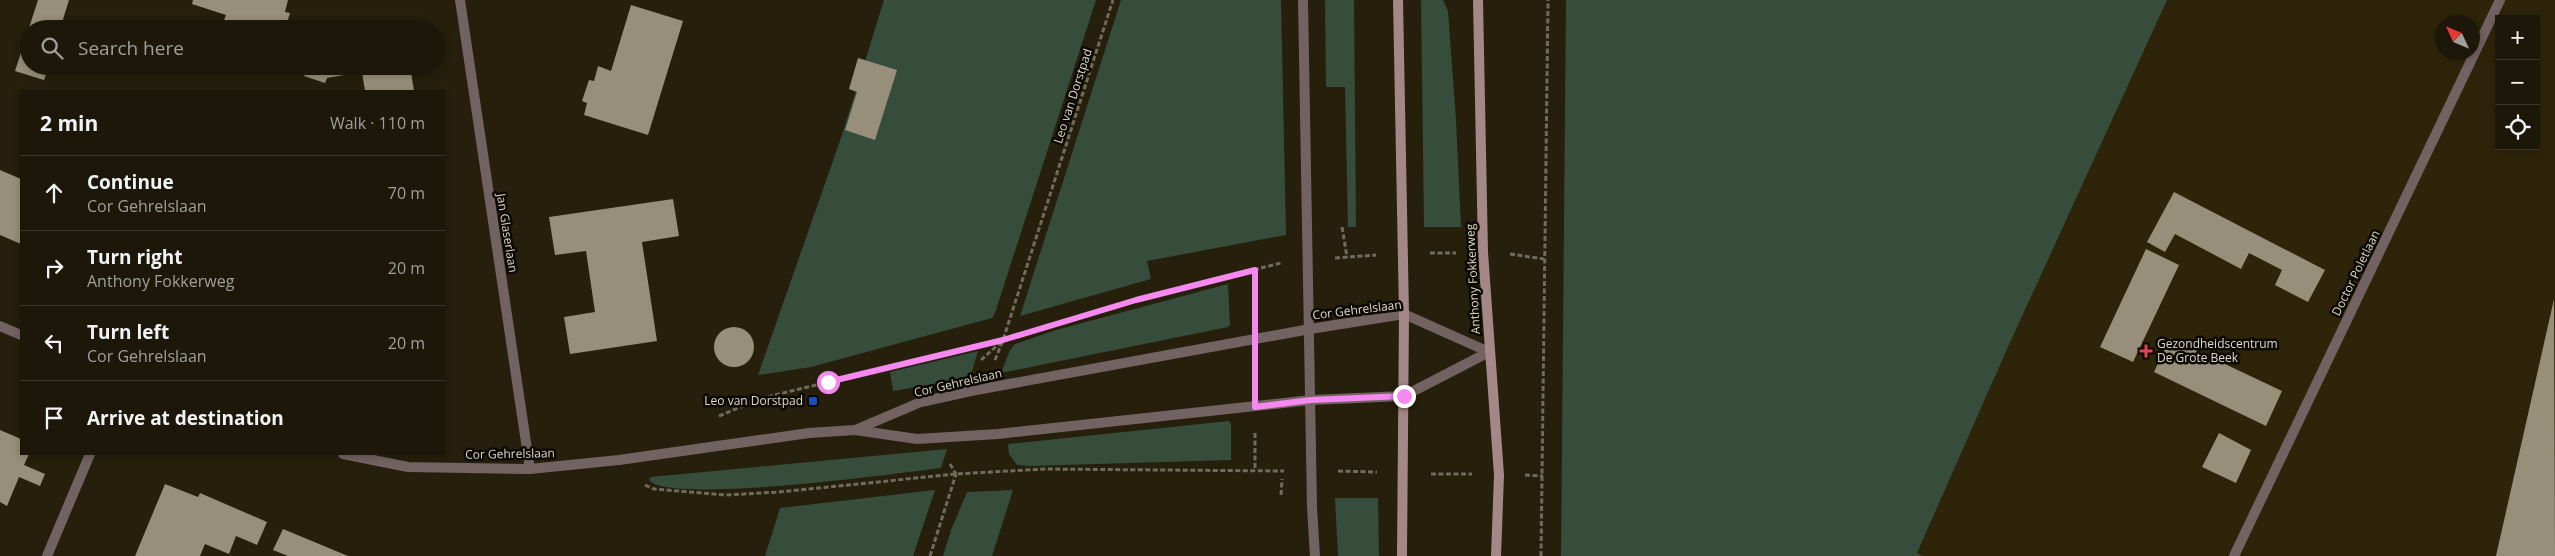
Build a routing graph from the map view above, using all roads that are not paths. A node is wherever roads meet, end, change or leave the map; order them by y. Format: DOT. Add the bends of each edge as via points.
graph roads {
  1 [pos="460,0"];
  2 [pos="1303,0"];
  3 [pos="1398,0"];
  4 [pos="1478,0"];
  5 [pos="2500,0"];
  6 [pos="1404,314"];
  7 [pos="0,326"];
  8 [pos="1310,329"];
  9 [pos="20,335"];
  10 [pos="1489,352"];
  11 [pos="1404,396"];
  12 [pos="1311,400"];
  13 [pos="855,430"];
  14 [pos="90,455"];
  15 [pos="348,455"];
  16 [pos="530,469"];
  17 [pos="48,556"];
  18 [pos="1315,556"];
  19 [pos="1402,556"];
  20 [pos="1496,556"];
  21 [pos="2234,556"];
  1 -- 16 [label="street, Jan Glaserlaan"];
  2 -- 8 [label="street"];
  3 -- 6 [label="main road"];
  4 -- 10 [label="main road, Anthony Fokkerweg" via="1483,252"];
  5 -- 21 [label="street, Doctor Poletlaan"];
  6 -- 8 [label="street, Cor Gehrelslaan"];
  6 -- 10 [label="street, Cor Gehrelslaan"];
  6 -- 11 [label="main road"];
  7 -- 9 [label="street"];
  8 -- 12 [label="street"];
  8 -- 13 [label="street, Cor Gehrelslaan" via="921,402"];
  10 -- 11 [label="street, Cor Gehrelslaan"];
  10 -- 20 [label="main road, Anthony Fokkerweg" via="1499,475"];
  11 -- 12 [label="street, Cor Gehrelslaan"];
  11 -- 19 [label="main road"];
  12 -- 13 [label="street, Cor Gehrelslaan" via="1092,425 925,438"];
  12 -- 18 [label="street"];
  13 -- 16 [label="street, Cor Gehrelslaan" via="809,433"];
  14 -- 17 [label="street"];
  15 -- 16 [label="street, Cor Gehrelslaan" via="408,468"];
}
